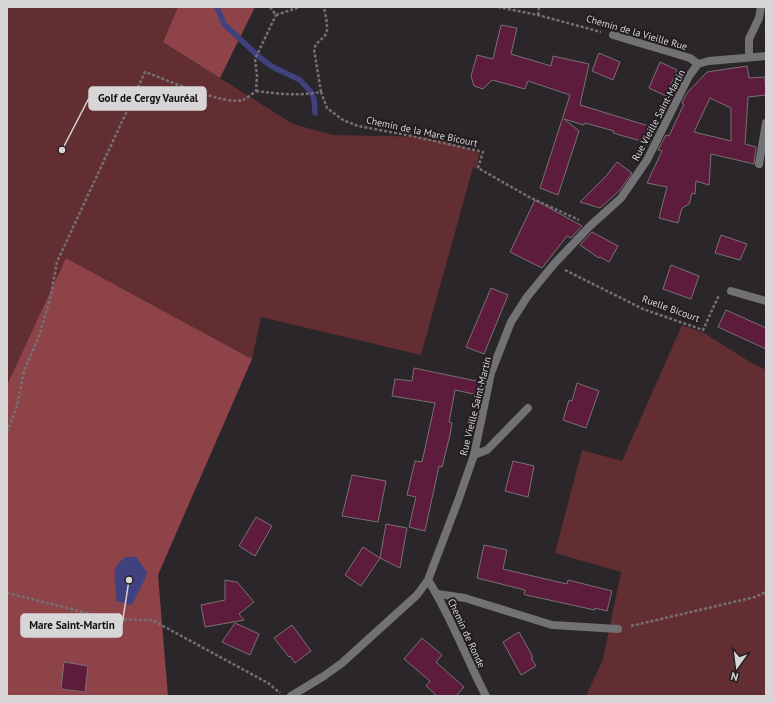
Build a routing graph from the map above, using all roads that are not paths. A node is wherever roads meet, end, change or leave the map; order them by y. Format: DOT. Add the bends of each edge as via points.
graph roads {
  1 [pos="761,7"];
  2 [pos="613,35"];
  3 [pos="766,56"];
  4 [pos="749,57"];
  5 [pos="698,64"];
  6 [pos="766,123"];
  7 [pos="759,164"];
  8 [pos="731,291"];
  9 [pos="766,301"];
  10 [pos="528,408"];
  11 [pos="474,455"];
  12 [pos="428,580"];
  13 [pos="438,594"];
  14 [pos="618,629"];
  15 [pos="291,696"];
  16 [pos="486,696"];
  1 -- 4 [label="street" via="759,18 749,38"];
  2 -- 5 [label="street, Chemin de la Vieille Rue" via="690,58"];
  3 -- 4 [label="street, Rue Vieille Saint-Martin"];
  4 -- 5 [label="street, Rue Vieille Saint-Martin"];
  5 -- 11 [label="street, Rue Vieille Saint-Martin" via="689,76 647,160 620,198 554,264 527,297 511,322 491,373"];
  6 -- 7 [label="street"];
  8 -- 9 [label="street"];
  10 -- 11 [label="street" via="487,450"];
  11 -- 12 [label="street, Rue Vieille Saint-Martin"];
  12 -- 13 [label="street, Chemin de Ronde"];
  12 -- 15 [label="street, Rue Vieille Saint-Martin" via="416,595 342,663"];
  13 -- 14 [label="street" via="465,598 552,625"];
  13 -- 16 [label="street, Chemin de Ronde"];
}
